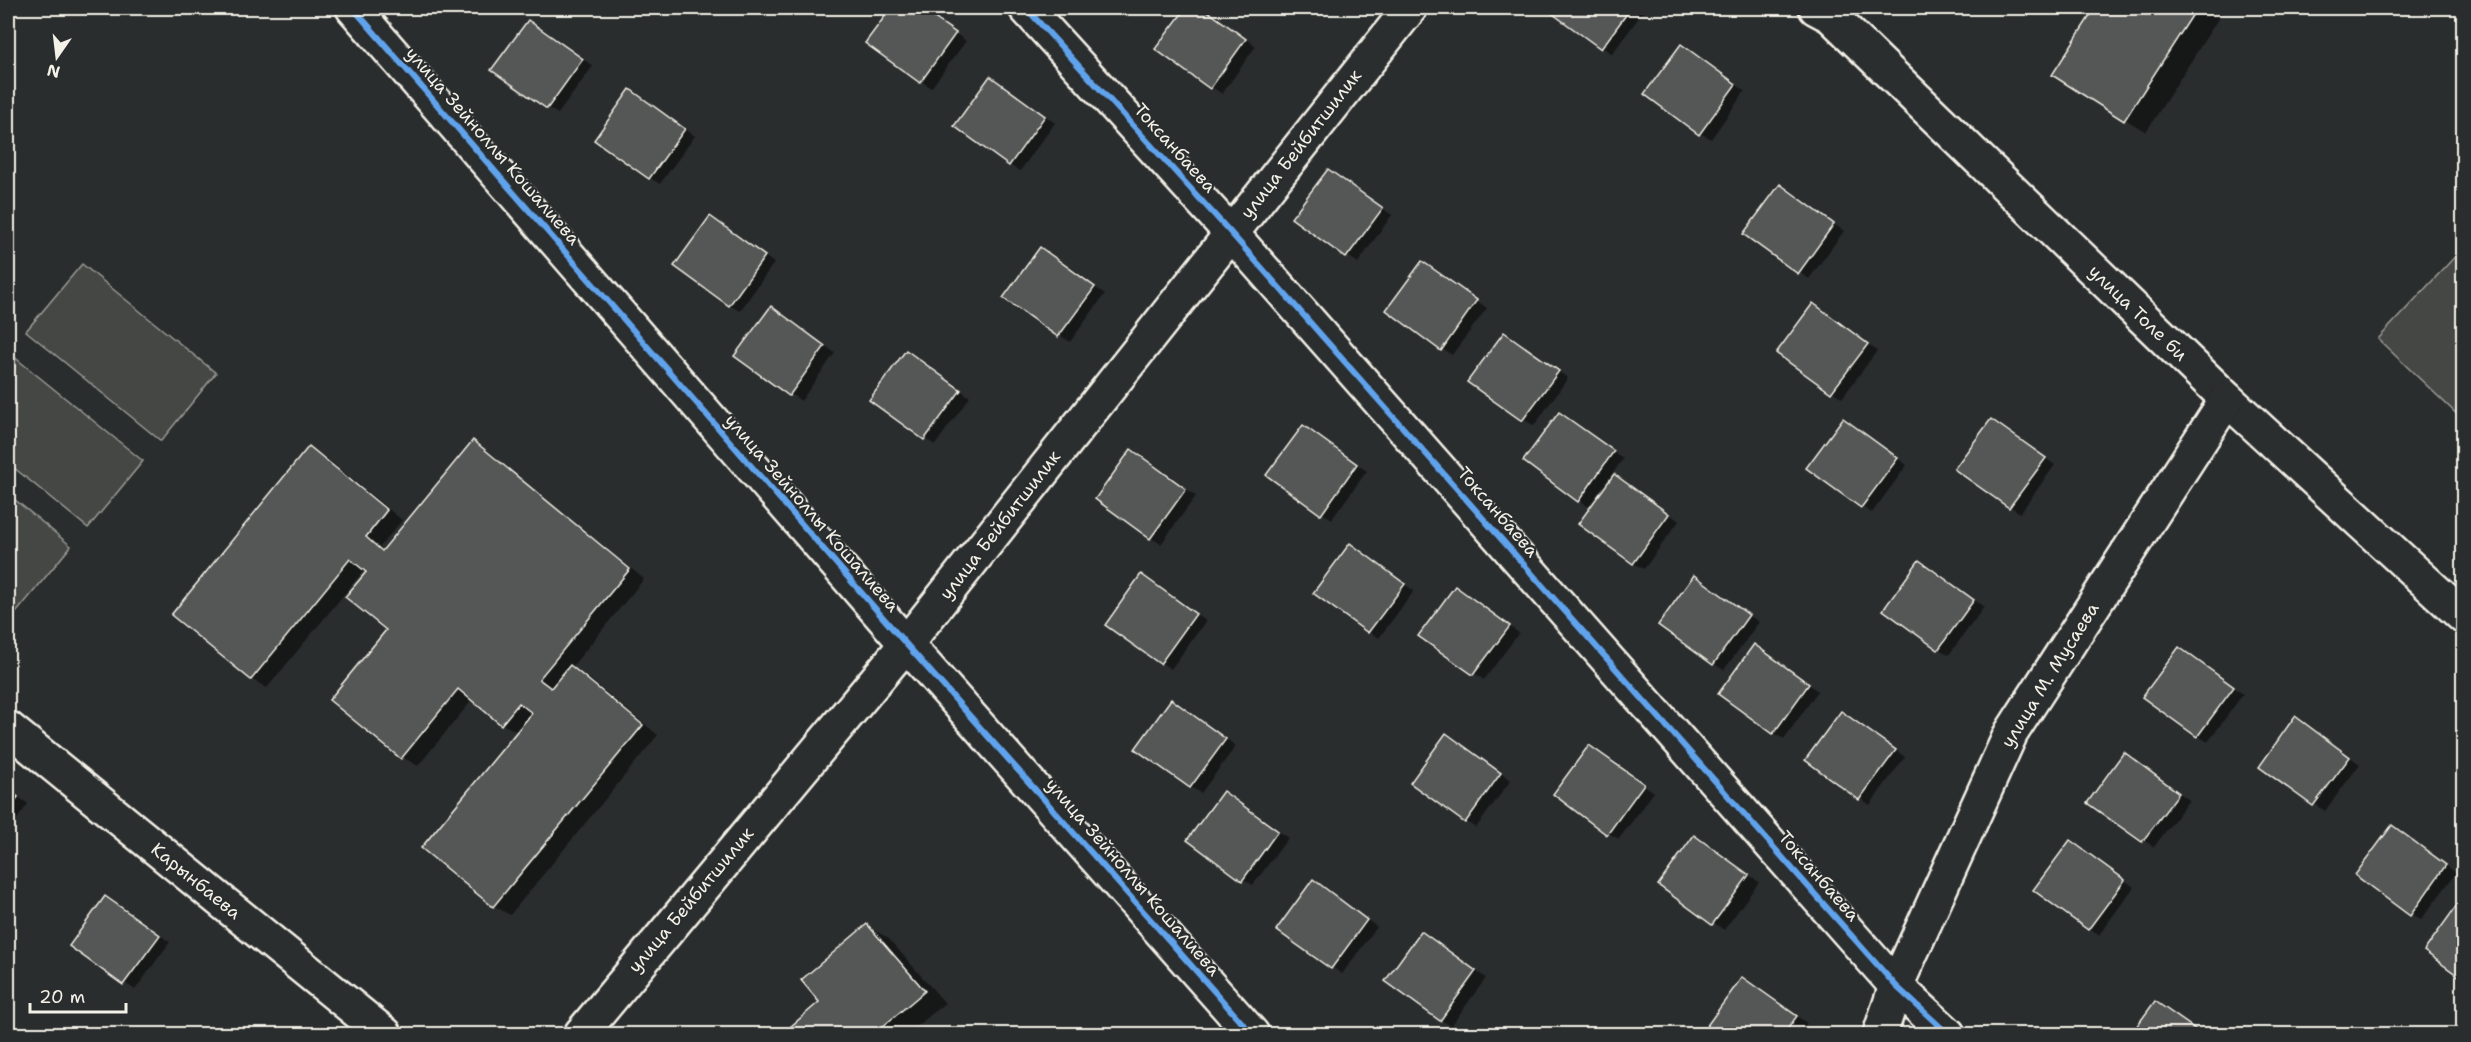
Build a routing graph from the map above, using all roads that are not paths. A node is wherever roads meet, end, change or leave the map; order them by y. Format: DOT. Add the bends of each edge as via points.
graph roads {
  1 [pos="353,8"];
  2 [pos="1026,8"];
  3 [pos="1410,8"];
  4 [pos="1816,8"];
  5 [pos="1231,232"];
  6 [pos="2227,399"];
  7 [pos="2463,617"];
  8 [pos="906,644"];
  9 [pos="8,728"];
  10 [pos="1896,986"];
  11 [pos="385,1035"];
  12 [pos="581,1035"];
  13 [pos="1252,1035"];
  14 [pos="1880,1035"];
  15 [pos="1948,1035"];
  1 -- 8 [label="street, улица Зейноллы Кошалиева"];
  2 -- 5 [label="street, Токсанбаева"];
  3 -- 5 [label="street, улица Бейбитшилик"];
  4 -- 6 [label="street, улица Толе би" via="1831,16"];
  5 -- 8 [label="street, улица Бейбитшилик"];
  5 -- 10 [label="street, Токсанбаева"];
  6 -- 7 [label="street, улица Толе би"];
  6 -- 10 [label="street, улица М. Мусаева" via="2011,733"];
  8 -- 12 [label="street, улица Бейбитшилик"];
  8 -- 13 [label="street, улица Зейноллы Кошалиева"];
  9 -- 11 [label="street, Карынбаева"];
  10 -- 14 [label="street, улица М. Мусаева"];
  10 -- 15 [label="street, Токсанбаева"];
}
